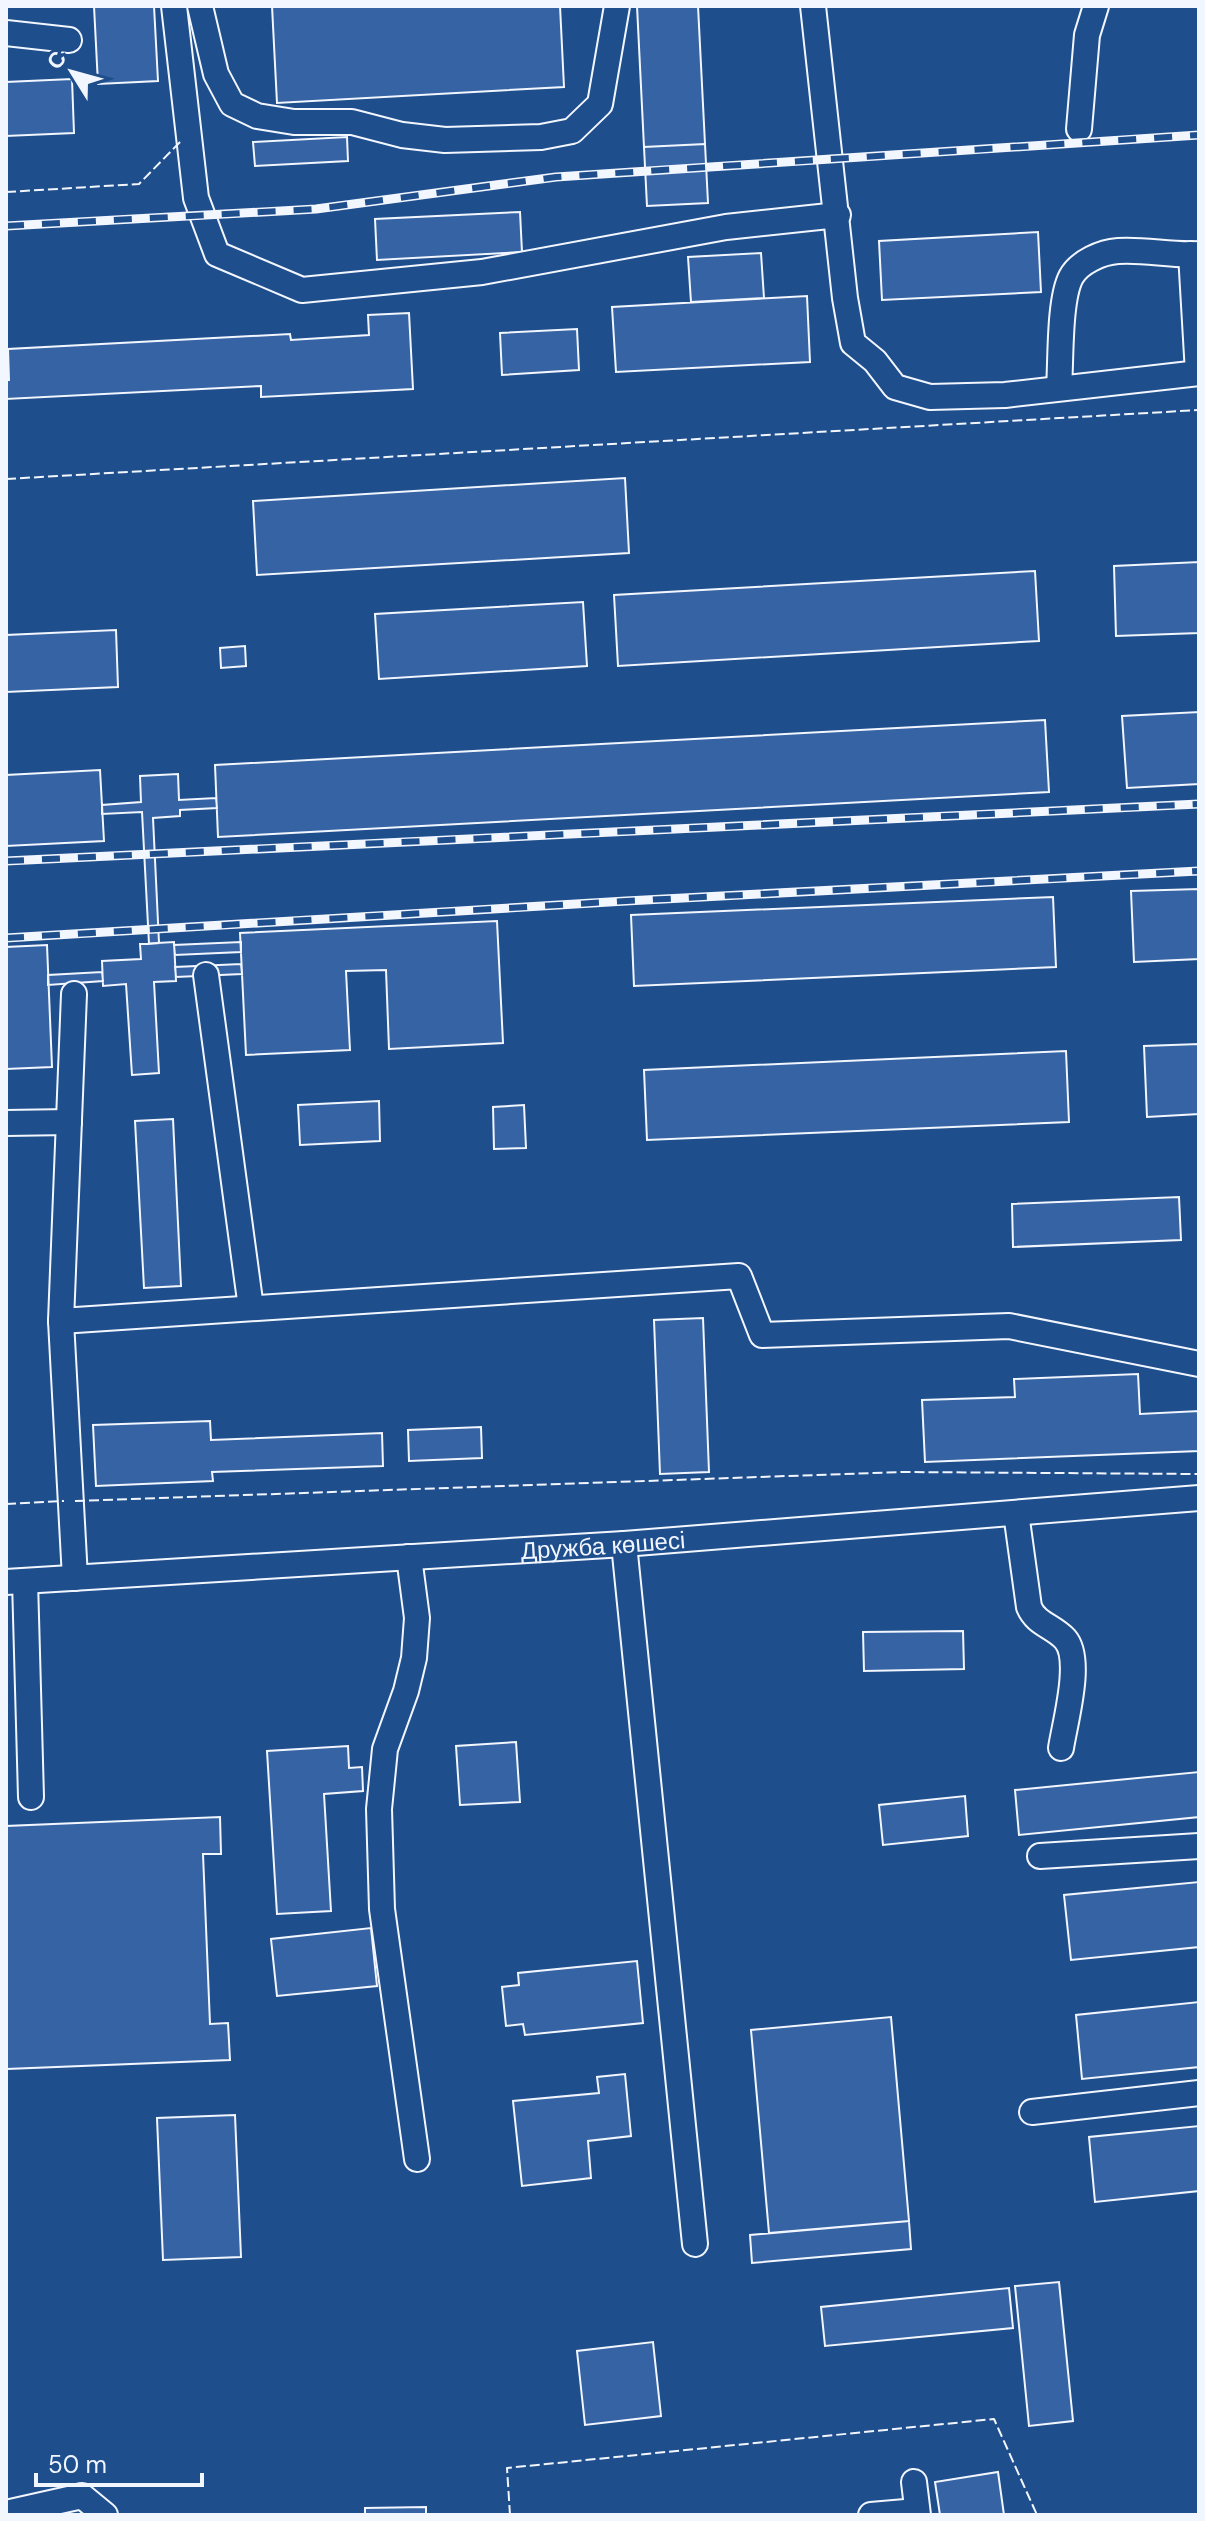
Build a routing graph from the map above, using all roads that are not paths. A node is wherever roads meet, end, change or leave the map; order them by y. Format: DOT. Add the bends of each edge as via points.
graph roads {
  1 [pos="174,6"];
  2 [pos="200,6"];
  3 [pos="617,6"];
  4 [pos="813,6"];
  5 [pos="1096,6"];
  6 [pos="6,33"];
  7 [pos="69,40"];
  8 [pos="1079,129"];
  9 [pos="838,215"];
  10 [pos="1195,254"];
  11 [pos="1198,373"];
  12 [pos="1059,388"];
  13 [pos="206,975"];
  14 [pos="74,994"];
  15 [pos="69,1122"];
  16 [pos="6,1123"];
  17 [pos="251,1308"];
  18 [pos="61,1321"];
  19 [pos="1199,1364"];
  20 [pos="1199,1498"];
  21 [pos="1016,1513"];
  22 [pos="624,1544"];
  23 [pos="409,1557"];
  24 [pos="75,1578"];
  25 [pos="16,1581"];
  26 [pos="1061,1748"];
  27 [pos="31,1797"];
  28 [pos="1199,1846"];
  29 [pos="1040,1856"];
  30 [pos="1199,2093"];
  31 [pos="1032,2112"];
  32 [pos="417,2159"];
  33 [pos="695,2244"];
  34 [pos="914,2482"];
  35 [pos="6,2513"];
  36 [pos="917,2513"];
  37 [pos="105,2515"];
  38 [pos="871,2515"];
  1 -- 9 [label="street" via="196,198 217,254 302,290 482,272 726,227"];
  2 -- 3 [label="street" via="216,74 232,104 257,116 352,122 445,140 572,131 600,104"];
  4 -- 9 [label="street"];
  5 -- 8 [label="street" via="1087,35"];
  6 -- 7 [label="street"];
  9 -- 12 [label="street" via="853,343 895,387 930,397"];
  10 -- 11 [label="street"];
  10 -- 12 [label="street" via="1116,250 1081,263 1070,278 1064,307"];
  11 -- 12 [label="street"];
  13 -- 17 [label="street"];
  14 -- 15 [label="street"];
  15 -- 16 [label="street"];
  15 -- 18 [label="street"];
  17 -- 18 [label="street"];
  17 -- 19 [label="street" via="739,1276 762,1335 1009,1326"];
  18 -- 24 [label="street"];
  20 -- 21 [label="street, Дружба көшесі"];
  21 -- 22 [label="street, Дружба көшесі"];
  21 -- 26 [label="street" via="1029,1607 1033,1617 1068,1643 1074,1660"];
  22 -- 23 [label="street, Дружба көшесі"];
  22 -- 33 [label="street"];
  23 -- 24 [label="street, Дружба көшесі"];
  23 -- 32 [label="street" via="417,1618 414,1658 385,1749 379,1809 382,1909"];
  24 -- 25 [label="street, Дружба көшесі"];
  25 -- 27 [label="street"];
  28 -- 29 [label="street"];
  30 -- 31 [label="street"];
  34 -- 36 [label="street"];
  35 -- 37 [label="street" via="82,2496"];
  36 -- 38 [label="street"];
}
